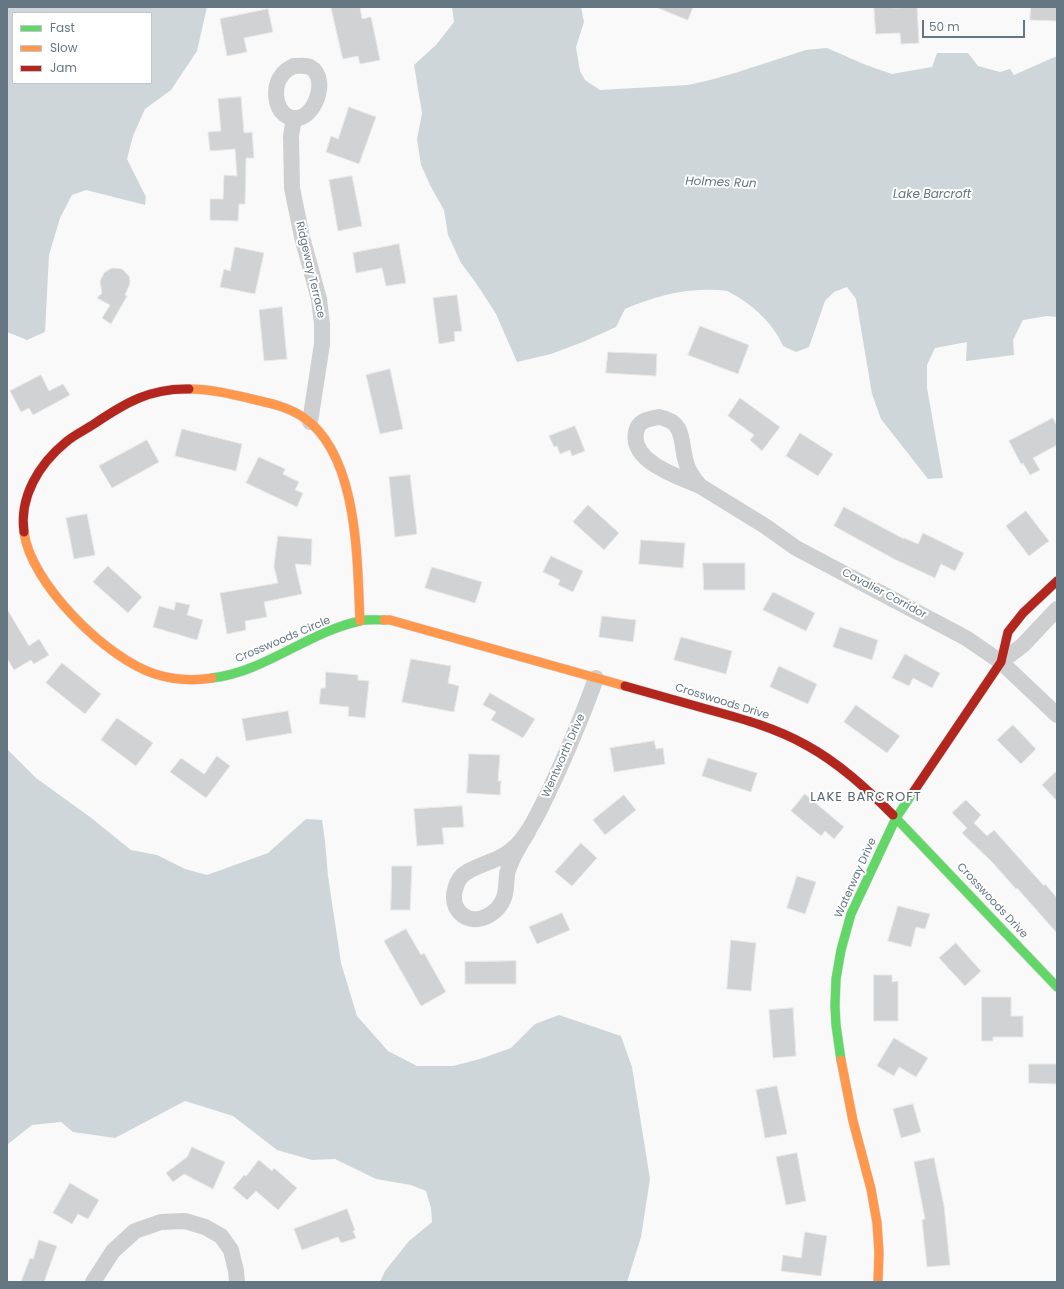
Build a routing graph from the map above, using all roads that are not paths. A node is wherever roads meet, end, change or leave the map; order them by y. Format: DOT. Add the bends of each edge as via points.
graph roads {
  1 [pos="294,118"];
  2 [pos="310,422"];
  3 [pos="700,486"];
  4 [pos="1057,581"];
  5 [pos="1057,609"];
  6 [pos="360,621"];
  7 [pos="1001,662"];
  8 [pos="596,678"];
  9 [pos="1057,716"];
  10 [pos="896,818"];
  11 [pos="528,832"];
  12 [pos="1057,987"];
  13 [pos="93,1282"];
  14 [pos="237,1282"];
  15 [pos="878,1282"];
  1 -- 2 [label="street, Ridgeway Terrace" via="291,136 292,188 319,299 322,324 322,344"];
  2 -- 6 [label="street, Crosswoods Circle" via="331,448 347,490 353,520"];
  2 -- 6 [label="street, Crosswoods Circle" via="296,412 279,405 201,389 177,388 138,397 66,442 41,468 31,484 25,502 22,520 24,537 30,557 41,578 87,631 122,659 166,678 220,678 262,663 319,635"];
  3 -- 3 [label="street, Cavalier Corridor" via="650,463 642,455 635,434 642,422 660,417 675,424 682,437 686,462"];
  3 -- 7 [label="street, Cavalier Corridor" via="796,548 966,638"];
  4 -- 7 [label="street, Waterway Drive" via="1023,613 1008,632"];
  5 -- 7 [label="street" via="1023,645"];
  6 -- 8 [label="street, Crosswoods Drive" via="390,620"];
  7 -- 9 [label="street, Cavalier Corridor"];
  7 -- 10 [label="street, Waterway Drive"];
  8 -- 10 [label="street, Crosswoods Drive" via="770,728 827,757"];
  8 -- 11 [label="street, Wentworth Drive" via="557,774"];
  10 -- 12 [label="street, Crosswoods Drive"];
  10 -- 15 [label="street, Waterway Drive" via="851,914 836,979 835,1012 842,1067 877,1223"];
  11 -- 11 [label="street, Wentworth Drive" via="513,858 503,901 496,911 486,918 473,919 464,916 457,909 454,900 457,883 467,872 503,857"];
  13 -- 14 [label="street" via="113,1251 135,1231 161,1222 185,1221 205,1227 221,1236 231,1250"];
}
